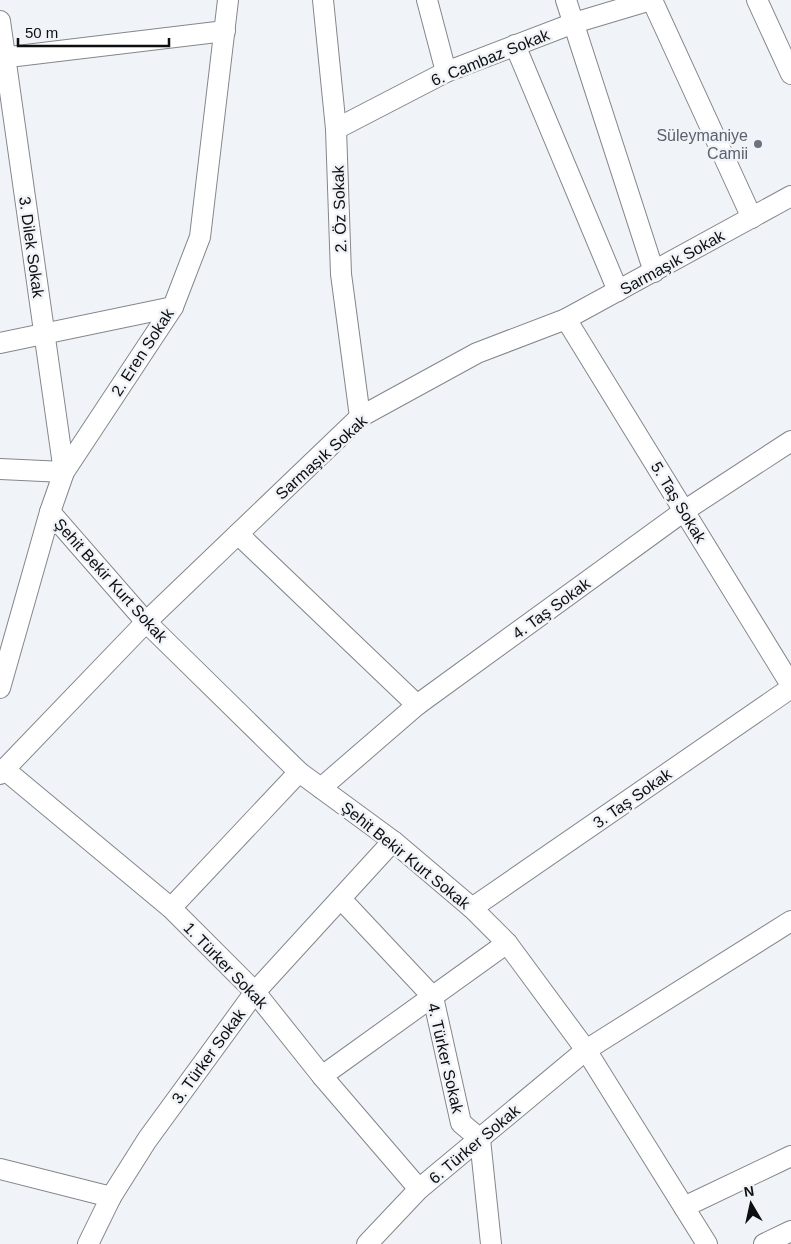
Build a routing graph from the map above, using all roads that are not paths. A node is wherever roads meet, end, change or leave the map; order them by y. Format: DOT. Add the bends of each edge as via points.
graph roads {
  1 [pos="228,0"];
  2 [pos="323,0"];
  3 [pos="427,0"];
  4 [pos="566,0"];
  5 [pos="651,0"];
  6 [pos="757,0"];
  7 [pos="0,21"];
  8 [pos="574,23"];
  9 [pos="225,31"];
  10 [pos="515,45"];
  11 [pos="3,58"];
  12 [pos="446,72"];
  13 [pos="791,74"];
  14 [pos="336,129"];
  15 [pos="791,196"];
  16 [pos="752,218"];
  17 [pos="654,272"];
  18 [pos="618,291"];
  19 [pos="173,307"];
  20 [pos="566,319"];
  21 [pos="44,333"];
  22 [pos="0,342"];
  23 [pos="360,417"];
  24 [pos="791,441"];
  25 [pos="0,469"];
  26 [pos="64,472"];
  27 [pos="684,511"];
  28 [pos="50,512"];
  29 [pos="238,534"];
  30 [pos="146,622"];
  31 [pos="791,687"];
  32 [pos="0,688"];
  33 [pos="418,705"];
  34 [pos="2,771"];
  35 [pos="299,772"];
  36 [pos="321,788"];
  37 [pos="393,841"];
  38 [pos="341,898"];
  39 [pos="171,908"];
  40 [pos="472,908"];
  41 [pos="788,929"];
  42 [pos="507,943"];
  43 [pos="255,992"];
  44 [pos="433,997"];
  45 [pos="586,1050"];
  46 [pos="322,1076"];
  47 [pos="480,1139"];
  48 [pos="791,1156"];
  49 [pos="0,1169"];
  50 [pos="419,1189"];
  51 [pos="111,1197"];
  52 [pos="684,1207"];
  53 [pos="791,1231"];
  54 [pos="88,1244"];
  55 [pos="366,1244"];
  56 [pos="491,1244"];
  57 [pos="707,1244"];
  58 [pos="764,1244"];
  1 -- 9 [label="street, 2. Eren Sokak"];
  2 -- 14 [label="street, 2. Öz Sokak"];
  3 -- 12 [label="street"];
  4 -- 8 [label="street"];
  5 -- 8 [label="street, 6. Cambaz Sokak"];
  5 -- 16 [label="street"];
  6 -- 13 [label="street"];
  7 -- 11 [label="street, 3. Dilek Sokak"];
  8 -- 10 [label="street, 6. Cambaz Sokak"];
  8 -- 17 [label="street"];
  9 -- 11 [label="street"];
  9 -- 19 [label="street, 2. Eren Sokak" via="200,237"];
  10 -- 12 [label="street, 6. Cambaz Sokak"];
  10 -- 18 [label="street"];
  11 -- 21 [label="street, 3. Dilek Sokak"];
  12 -- 14 [label="street, 6. Cambaz Sokak"];
  14 -- 23 [label="street, 2. Öz Sokak" via="341,274"];
  15 -- 16 [label="street, Sarmaşık Sokak"];
  16 -- 17 [label="street, Sarmaşık Sokak"];
  17 -- 18 [label="street, Sarmaşık Sokak"];
  18 -- 20 [label="street, Sarmaşık Sokak"];
  19 -- 21 [label="street"];
  19 -- 26 [label="street, 2. Eren Sokak"];
  20 -- 23 [label="street, Sarmaşık Sokak" via="477,353"];
  20 -- 27 [label="street, 5. Taş Sokak"];
  21 -- 22 [label="street"];
  21 -- 26 [label="street, 3. Dilek Sokak"];
  23 -- 29 [label="street, Sarmaşık Sokak"];
  24 -- 27 [label="street, 4. Taş Sokak"];
  25 -- 26 [label="street"];
  26 -- 28 [label="street, 2. Eren Sokak"];
  27 -- 31 [label="street, 5. Taş Sokak"];
  27 -- 33 [label="street, 4. Taş Sokak"];
  28 -- 30 [label="street, Şehit Bekir Kurt Sokak"];
  28 -- 32 [label="street, 2. Eren Sokak"];
  29 -- 30 [label="street, Sarmaşık Sokak"];
  29 -- 33 [label="street"];
  30 -- 34 [label="street, Sarmaşık Sokak"];
  30 -- 35 [label="street, Şehit Bekir Kurt Sokak"];
  31 -- 40 [label="street, 3. Taş Sokak"];
  33 -- 36 [label="street, 4. Taş Sokak"];
  34 -- 39 [label="street, 1. Türker Sokak"];
  35 -- 36 [label="street, Şehit Bekir Kurt Sokak"];
  35 -- 39 [label="street"];
  36 -- 37 [label="street, Şehit Bekir Kurt Sokak"];
  37 -- 38 [label="street, 3. Türker Sokak"];
  37 -- 40 [label="street, Şehit Bekir Kurt Sokak"];
  38 -- 43 [label="street, 3. Türker Sokak"];
  38 -- 44 [label="street, 4. Türker Sokak"];
  39 -- 43 [label="street, 1. Türker Sokak"];
  40 -- 42 [label="street, Şehit Bekir Kurt Sokak"];
  41 -- 45 [label="street, 6. Türker Sokak"];
  42 -- 44 [label="street"];
  42 -- 45 [label="street, Şehit Bekir Kurt Sokak"];
  43 -- 46 [label="street, 1. Türker Sokak"];
  43 -- 51 [label="street, 3. Türker Sokak" via="147,1140"];
  44 -- 46 [label="street"];
  44 -- 47 [label="street, 4. Türker Sokak" via="461,1123"];
  45 -- 47 [label="street, 6. Türker Sokak"];
  45 -- 52 [label="street, Şehit Bekir Kurt Sokak"];
  46 -- 50 [label="street, 1. Türker Sokak"];
  47 -- 50 [label="street, 6. Türker Sokak"];
  47 -- 56 [label="street"];
  48 -- 52 [label="street"];
  49 -- 51 [label="street"];
  50 -- 55 [label="street, 6. Türker Sokak"];
  51 -- 54 [label="street, 3. Türker Sokak"];
  52 -- 57 [label="street, Şehit Bekir Kurt Sokak"];
  53 -- 58 [label="street"];
}
